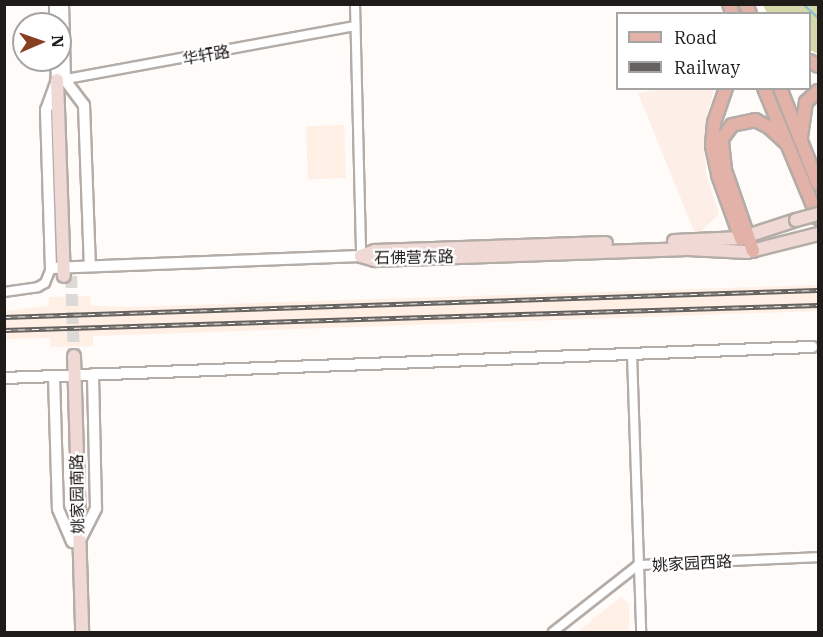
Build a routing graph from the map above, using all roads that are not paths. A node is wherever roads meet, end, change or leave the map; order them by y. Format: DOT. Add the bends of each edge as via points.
graph roads {
  1 [pos="63,4"];
  2 [pos="355,4"];
  3 [pos="355,26"];
  4 [pos="59,72"];
  5 [pos="61,80"];
  6 [pos="725,90"];
  7 [pos="765,90"];
  8 [pos="781,90"];
  9 [pos="819,91"];
  10 [pos="801,138"];
  11 [pos="788,145"];
  12 [pos="819,184"];
  13 [pos="819,216"];
  14 [pos="819,234"];
  15 [pos="744,236"];
  16 [pos="750,252"];
  17 [pos="361,256"];
  18 [pos="90,266"];
  19 [pos="51,268"];
  20 [pos="68,276"];
  21 [pos="4,292"];
  22 [pos="812,347"];
  23 [pos="632,354"];
  24 [pos="70,356"];
  25 [pos="93,374"];
  26 [pos="54,376"];
  27 [pos="4,378"];
  28 [pos="75,542"];
  29 [pos="819,557"];
  30 [pos="638,565"];
  31 [pos="74,633"];
  32 [pos="82,633"];
  33 [pos="554,633"];
  34 [pos="641,633"];
  1 -- 5 [label="street"];
  2 -- 3 [label="street"];
  3 -- 5 [label="street, 华轩路"];
  3 -- 17 [label="street"];
  4 -- 5 [label="street"];
  5 -- 18 [label="street" via="84,105"];
  5 -- 19 [label="street" via="46,110"];
  5 -- 20 [label="main road"];
  6 -- 15 [label="main road" via="714,122 712,146 718,175"];
  7 -- 11 [label="main road"];
  8 -- 10 [label="main road"];
  9 -- 10 [label="main road" via="806,102"];
  10 -- 12 [label="main road"];
  11 -- 13 [label="main road"];
  11 -- 15 [label="main road" via="755,120 732,125 722,139 725,170"];
  13 -- 15 [label="main road, 石佛营东路, bridge"];
  14 -- 16 [label="main road, 石佛营东路"];
  15 -- 16 [label="main road"];
  15 -- 17 [label="main road, 石佛营东路" via="375,251"];
  16 -- 17 [label="main road, 石佛营东路" via="688,249 375,260"];
  17 -- 18 [label="street"];
  18 -- 19 [label="street"];
  19 -- 21 [label="street" via="38,287"];
  22 -- 23 [label="street"];
  23 -- 25 [label="street"];
  23 -- 30 [label="street"];
  24 -- 28 [label="main road, 姚家园南路"];
  25 -- 26 [label="street"];
  25 -- 28 [label="street" via="96,508"];
  26 -- 27 [label="street"];
  26 -- 28 [label="street" via="58,509"];
  28 -- 31 [label="main road, 姚家园南路"];
  28 -- 32 [label="main road, 姚家园南路"];
  29 -- 30 [label="street, 姚家园西路"];
  30 -- 33 [label="street, 姚家园西路"];
  30 -- 34 [label="street"];
}
